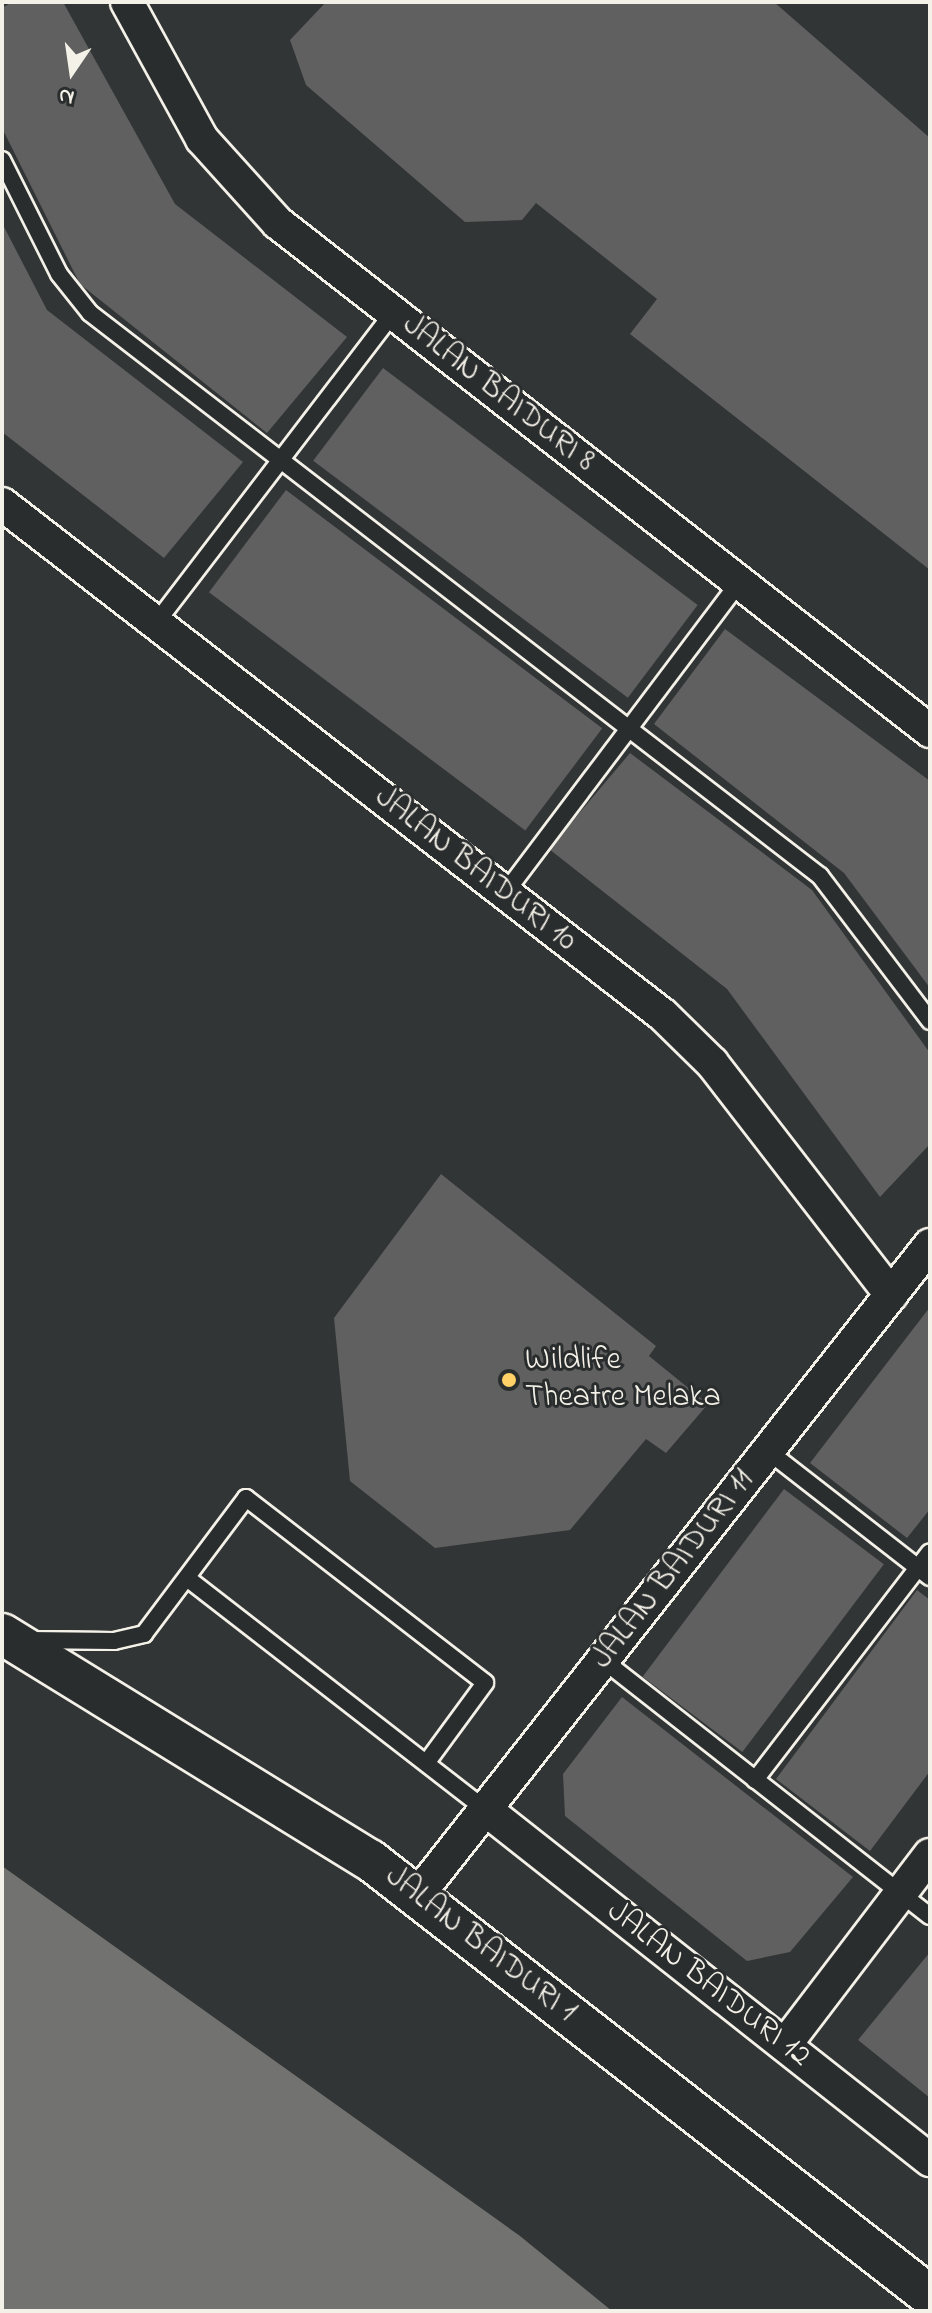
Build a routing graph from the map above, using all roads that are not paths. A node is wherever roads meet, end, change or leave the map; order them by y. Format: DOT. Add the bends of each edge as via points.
graph roads {
  1 [pos="127,2"];
  2 [pos="2,160"];
  3 [pos="393,313"];
  4 [pos="281,460"];
  5 [pos="2,504"];
  6 [pos="739,582"];
  7 [pos="156,623"];
  8 [pos="629,728"];
  9 [pos="930,731"];
  10 [pos="505,893"];
  11 [pos="930,1021"];
  12 [pos="930,1245"];
  13 [pos="891,1295"];
  14 [pos="768,1451"];
  15 [pos="930,1552"];
  16 [pos="924,1572"];
  17 [pos="187,1578"];
  18 [pos="8,1637"];
  19 [pos="603,1660"];
  20 [pos="427,1762"];
  21 [pos="755,1780"];
  22 [pos="485,1809"];
  23 [pos="930,1855"];
  24 [pos="901,1893"];
  25 [pos="417,1896"];
  26 [pos="930,1916"];
  27 [pos="785,2045"];
  28 [pos="930,2160"];
  29 [pos="930,2296"];
  1 -- 3 [label="street, JALAN BAIDURI 8" via="202,139 239,185"];
  2 -- 4 [label="lane" via="59,274 90,313"];
  3 -- 4 [label="lane"];
  3 -- 6 [label="street, JALAN BAIDURI 8"];
  4 -- 7 [label="lane"];
  4 -- 8 [label="lane"];
  5 -- 7 [label="street, JALAN BAIDURI 10"];
  6 -- 8 [label="lane"];
  6 -- 9 [label="street, JALAN BAIDURI 8"];
  7 -- 10 [label="street, JALAN BAIDURI 10"];
  8 -- 10 [label="lane"];
  8 -- 11 [label="lane" via="820,876"];
  10 -- 13 [label="street, JALAN BAIDURI 10" via="663,1015 712,1063"];
  12 -- 13 [label="street, JALAN BAIDURI 11"];
  13 -- 14 [label="street, JALAN BAIDURI 11"];
  14 -- 16 [label="lane"];
  14 -- 19 [label="street, JALAN BAIDURI 11"];
  15 -- 16 [label="lane"];
  16 -- 21 [label="lane"];
  17 -- 18 [label="lane" via="144,1634 114,1641"];
  17 -- 20 [label="lane"];
  17 -- 20 [label="lane" via="246,1498 485,1683"];
  18 -- 25 [label="street, JALAN BAIDURI 1" via="319,1824"];
  19 -- 21 [label="lane"];
  19 -- 22 [label="street, JALAN BAIDURI 11"];
  20 -- 22 [label="lane"];
  21 -- 24 [label="lane"];
  22 -- 25 [label="street, JALAN BAIDURI 11"];
  22 -- 27 [label="street, JALAN BAIDURI 12"];
  23 -- 24 [label="street"];
  24 -- 26 [label="lane"];
  24 -- 27 [label="street"];
  25 -- 29 [label="street, JALAN BAIDURI 1"];
  27 -- 28 [label="street, JALAN BAIDURI 12"];
}
